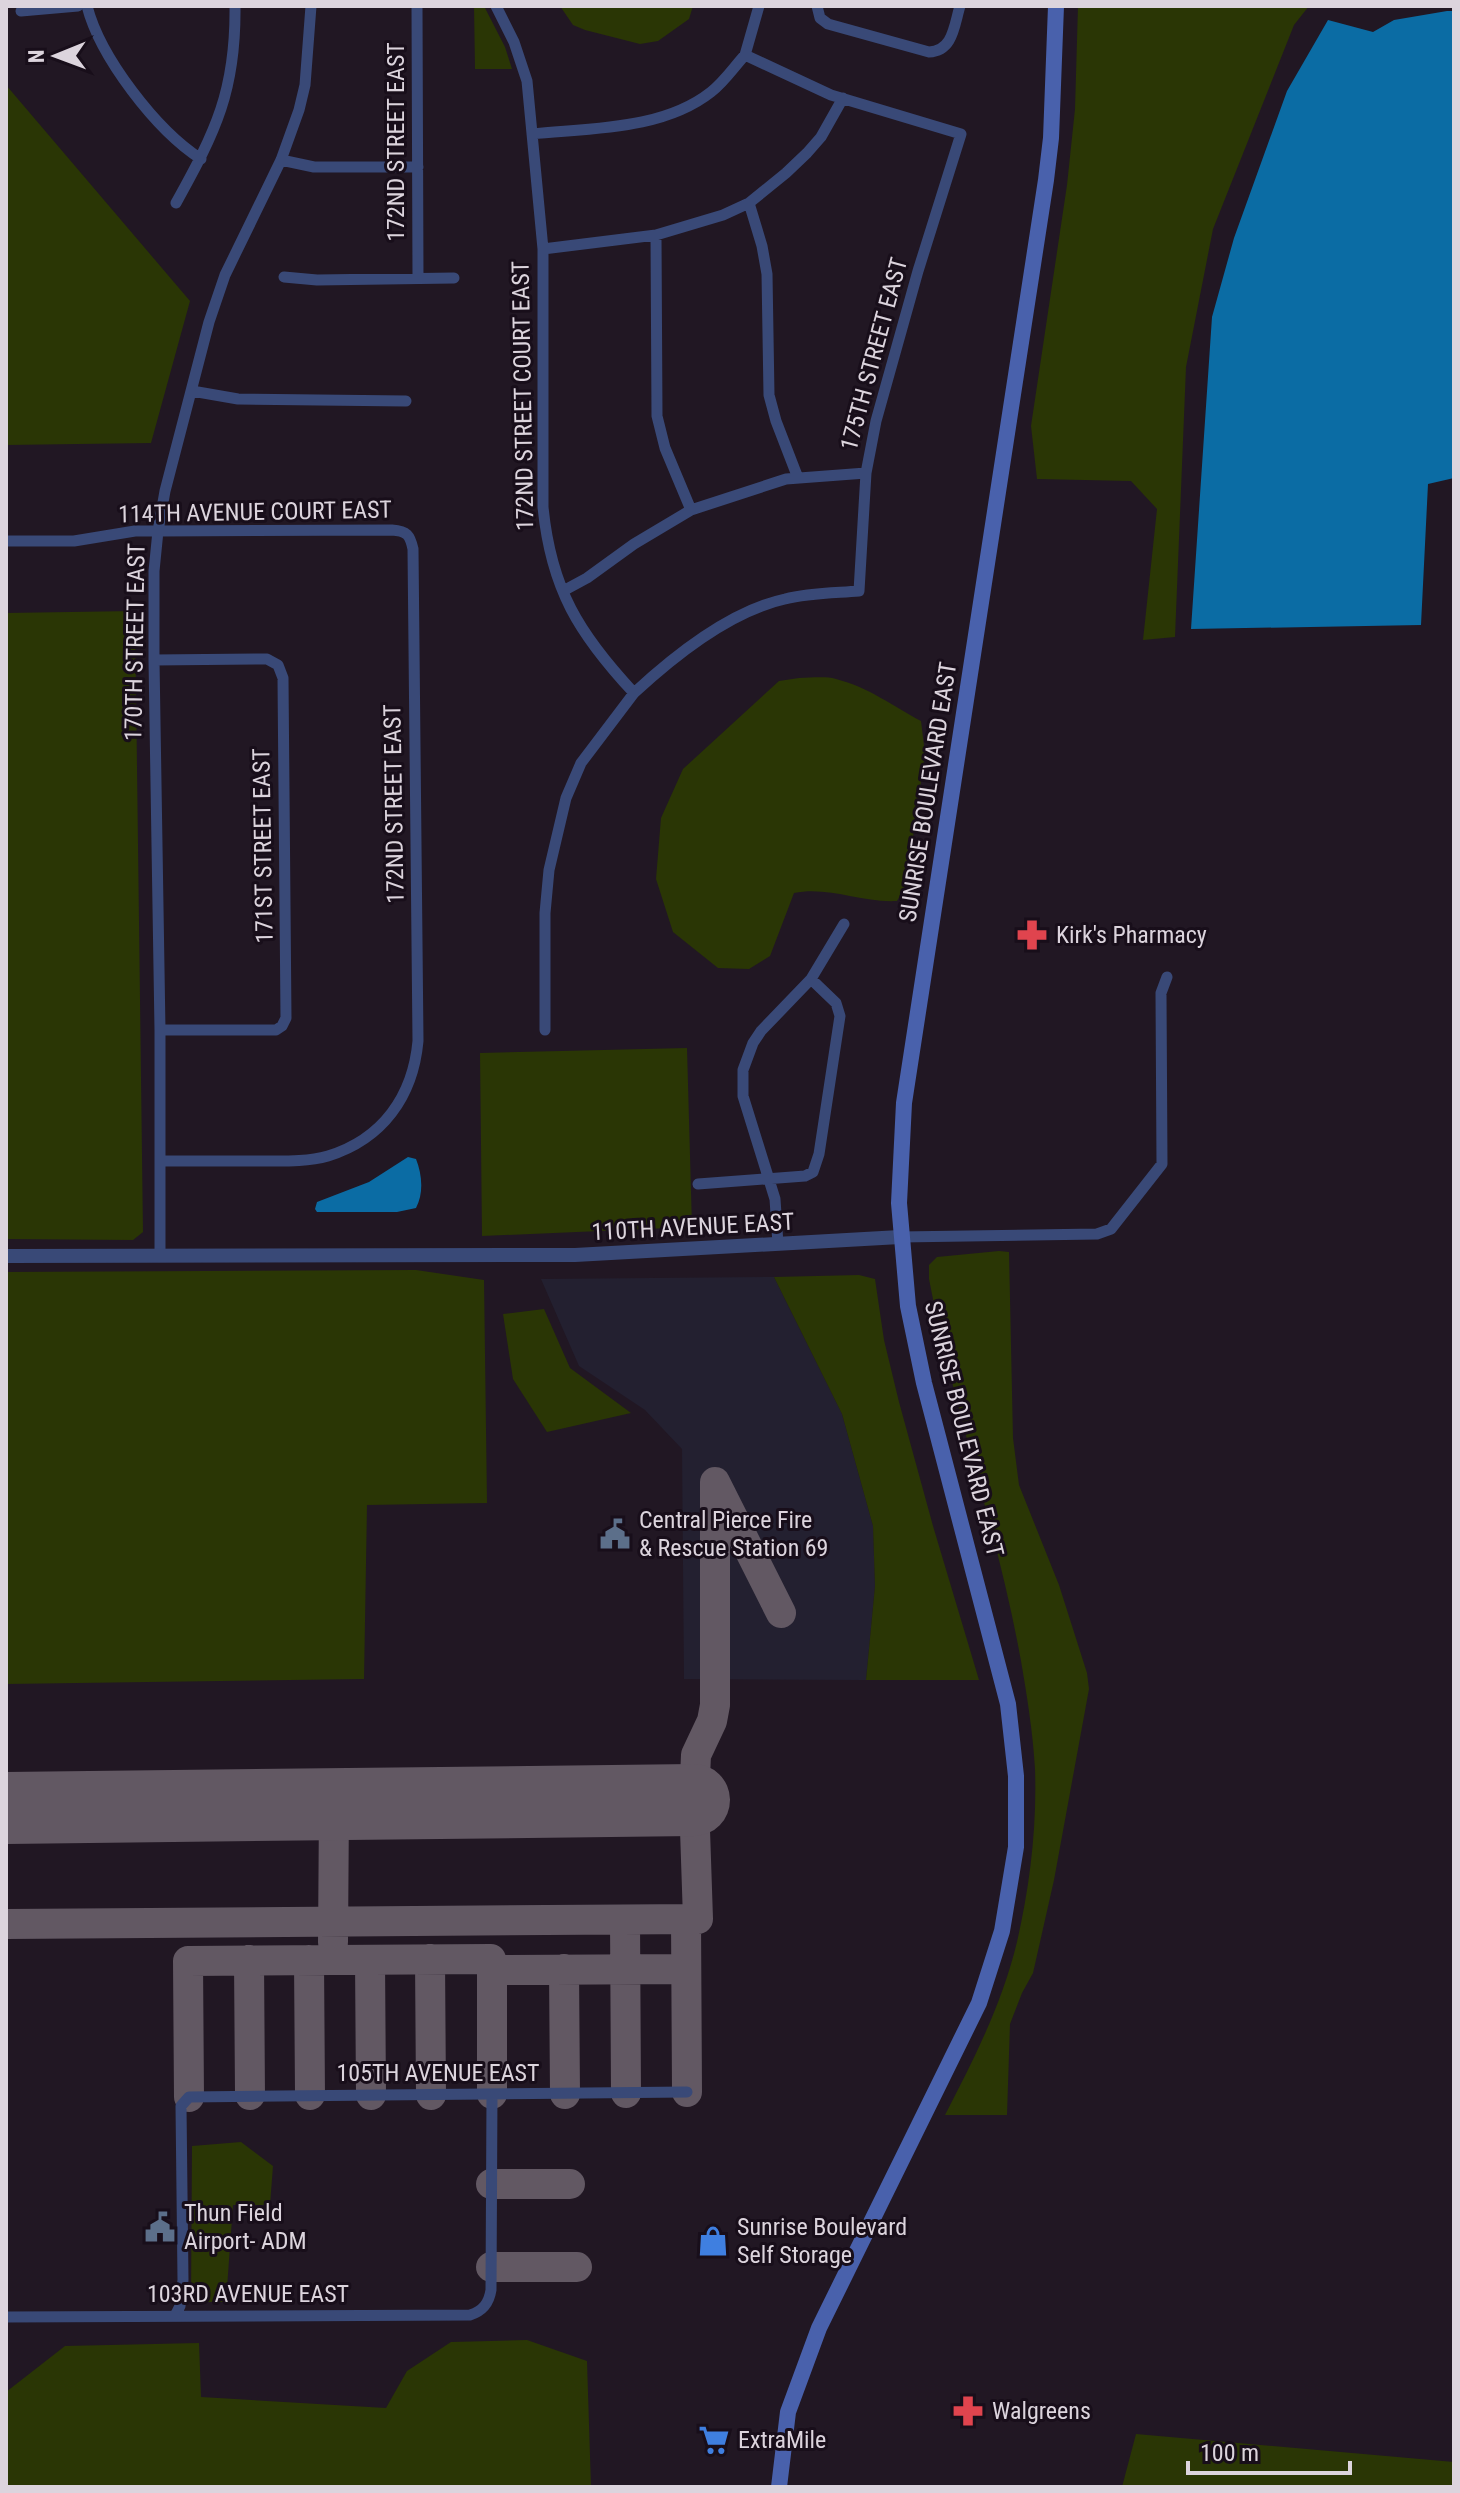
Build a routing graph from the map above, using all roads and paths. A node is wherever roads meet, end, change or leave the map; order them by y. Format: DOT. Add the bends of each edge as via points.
graph roads {
  1 [pos="78,6"];
  2 [pos="87,6"];
  3 [pos="235,6"];
  4 [pos="311,6"];
  5 [pos="417,6"];
  6 [pos="496,6"];
  7 [pos="759,6"];
  8 [pos="817,6"];
  9 [pos="960,6"];
  10 [pos="1056,6"];
  11 [pos="21,11"];
  12 [pos="745,55"];
  13 [pos="843,98"];
  14 [pos="532,134"];
  15 [pos="201,159"];
  16 [pos="281,160"];
  17 [pos="418,167"];
  18 [pos="176,203"];
  19 [pos="749,203"];
  20 [pos="656,235"];
  21 [pos="543,249"];
  22 [pos="284,277"];
  23 [pos="418,278"];
  24 [pos="454,278"];
  25 [pos="192,391"];
  26 [pos="406,401"];
  27 [pos="866,473"];
  28 [pos="798,478"];
  29 [pos="691,510"];
  30 [pos="158,531"];
  31 [pos="408,535"];
  32 [pos="6,541"];
  33 [pos="563,591"];
  34 [pos="154,660"];
  35 [pos="634,693"];
  36 [pos="844,924"];
  37 [pos="1167,977"];
  38 [pos="811,979"];
  39 [pos="160,1030"];
  40 [pos="545,1030"];
  41 [pos="161,1161"];
  42 [pos="770,1179"];
  43 [pos="698,1184"];
  44 [pos="900,1237"];
  45 [pos="778,1244"];
  46 [pos="6,1256"];
  47 [pos="160,1256"];
  48 [pos="687,2092"];
  49 [pos="492,2094"];
  50 [pos="175,2316"];
  51 [pos="6,2317"];
  52 [pos="779,2487"];
  1 -- 11 [label="street"];
  2 -- 15 [label="street" via="98,38 142,102 174,140"];
  3 -- 15 [label="street" via="232,70"];
  4 -- 16 [label="street, 170TH STREET EAST" via="305,85"];
  5 -- 17 [label="street, 172ND STREET EAST"];
  6 -- 14 [label="street, 172ND STREET COURT EAST" via="523,63"];
  7 -- 12 [label="street"];
  8 -- 9 [label="street" via="828,24 929,52 948,45"];
  10 -- 44 [label="main road, SUNRISE BOULEVARD EAST" via="1046,180 904,1103"];
  12 -- 13 [label="street"];
  12 -- 14 [label="street" via="713,91 687,108 645,122"];
  13 -- 19 [label="street" via="807,153"];
  13 -- 27 [label="street, 175TH STREET EAST" via="961,134 894,353"];
  14 -- 21 [label="street, 172ND STREET COURT EAST"];
  15 -- 18 [label="street"];
  16 -- 17 [label="street" via="314,167"];
  16 -- 25 [label="street, 170TH STREET EAST" via="225,275"];
  17 -- 23 [label="street, 172ND STREET EAST"];
  19 -- 20 [label="street"];
  19 -- 28 [label="street" via="767,274 769,395"];
  20 -- 21 [label="street"];
  20 -- 29 [label="street" via="657,416"];
  21 -- 33 [label="street, 172ND STREET COURT EAST" via="543,507 551,563"];
  22 -- 23 [label="street"];
  23 -- 24 [label="street"];
  25 -- 26 [label="street" via="238,399"];
  25 -- 30 [label="street, 170TH STREET EAST"];
  27 -- 28 [label="street"];
  27 -- 35 [label="street, 175TH STREET EAST" via="859,591 764,604 667,662"];
  28 -- 29 [label="street"];
  29 -- 33 [label="street"];
  30 -- 31 [label="street, 114TH AVENUE COURT EAST" via="392,530"];
  30 -- 32 [label="street, 114TH AVENUE COURT EAST" via="74,541"];
  30 -- 34 [label="street, 170TH STREET EAST"];
  31 -- 41 [label="street, 172ND STREET EAST" via="413,549 418,1041 408,1087 382,1123 354,1145 328,1156"];
  33 -- 35 [label="street, 172ND STREET COURT EAST" via="589,641"];
  34 -- 39 [label="street, 170TH STREET EAST"];
  34 -- 39 [label="street, 171ST STREET EAST" via="267,659 278,665 283,678 286,1018 270,1030"];
  35 -- 40 [label="street" via="581,763 566,798 545,913"];
  36 -- 38 [label="street"];
  37 -- 44 [label="street, 110TH AVENUE EAST" via="1161,993 1162,1164 1111,1229 1097,1234"];
  38 -- 42 [label="street" via="761,1031 743,1070 743,1096"];
  38 -- 42 [label="street" via="836,1003 840,1016 819,1154 813,1172"];
  39 -- 41 [label="street, 170TH STREET EAST"];
  41 -- 47 [label="street, 170TH STREET EAST"];
  42 -- 43 [label="street"];
  42 -- 45 [label="street"];
  44 -- 45 [label="street, 110TH AVENUE EAST"];
  44 -- 52 [label="main road, SUNRISE BOULEVARD EAST" via="924,1383 1008,1704 1016,1847 1002,1931 979,2003 813,2343 788,2412"];
  45 -- 47 [label="street, 110TH AVENUE EAST" via="575,1255"];
  46 -- 47 [label="street, 110TH AVENUE EAST"];
  48 -- 49 [label="street, 105TH AVENUE EAST"];
  49 -- 50 [label="street, 103RD AVENUE EAST" via="491,2290 482,2310 470,2315"];
  49 -- 50 [label="street, 105TH AVENUE EAST" via="189,2097 181,2106 183,2280"];
  50 -- 51 [label="street, 103RD AVENUE EAST"];
}
